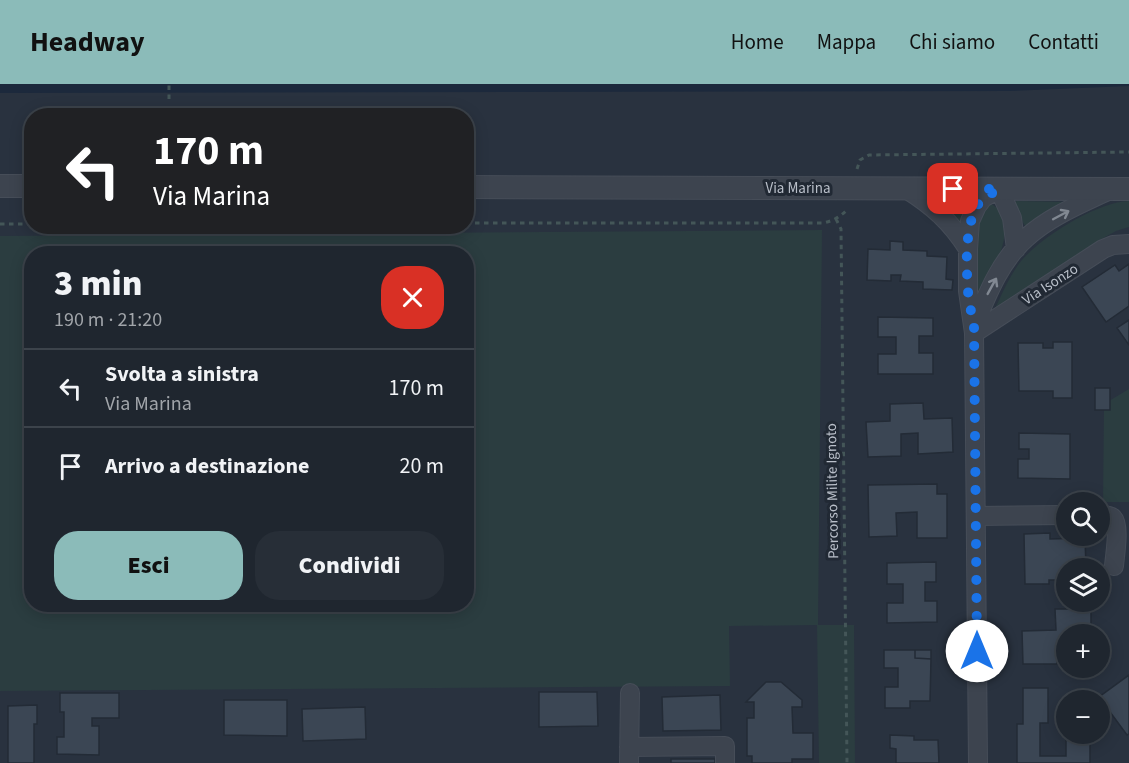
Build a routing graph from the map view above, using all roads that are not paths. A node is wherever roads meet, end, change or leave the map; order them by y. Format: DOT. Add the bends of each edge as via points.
graph roads {
  1 [pos="0,186"];
  2 [pos="24,186"];
  3 [pos="474,187"];
  4 [pos="906,189"];
  5 [pos="999,189"];
  6 [pos="1121,189"];
  7 [pos="1129,244"];
  8 [pos="968,249"];
  9 [pos="1016,249"];
  10 [pos="974,330"];
  11 [pos="1056,515"];
  12 [pos="976,516"];
  13 [pos="1110,516"];
  14 [pos="1114,566"];
  15 [pos="630,693"];
  16 [pos="629,755"];
  17 [pos="725,763"];
  18 [pos="978,763"];
  1 -- 2 [label="street"];
  3 -- 4 [label="street, Via Marina"];
  4 -- 5 [label="street, Via Marina"];
  4 -- 8 [label="street" via="939,213"];
  5 -- 6 [label="street, Via Marina"];
  5 -- 8 [label="street" via="977,206 970,221"];
  5 -- 9 [label="street" via="1012,218"];
  9 -- 6 [label="street, one-way" via="1051,220"];
  7 -- 10 [label="street, Via Isonzo" via="1103,249"];
  8 -- 10 [label="street" via="968,291"];
  10 -- 9 [label="street, one-way" via="988,292"];
  10 -- 12 [label="street"];
  11 -- 12 [label="street"];
  12 -- 18 [label="street"];
  13 -- 14 [label="street" via="1117,525"];
  15 -- 16 [label="street"];
  16 -- 17 [label="street" via="725,746"];
}
